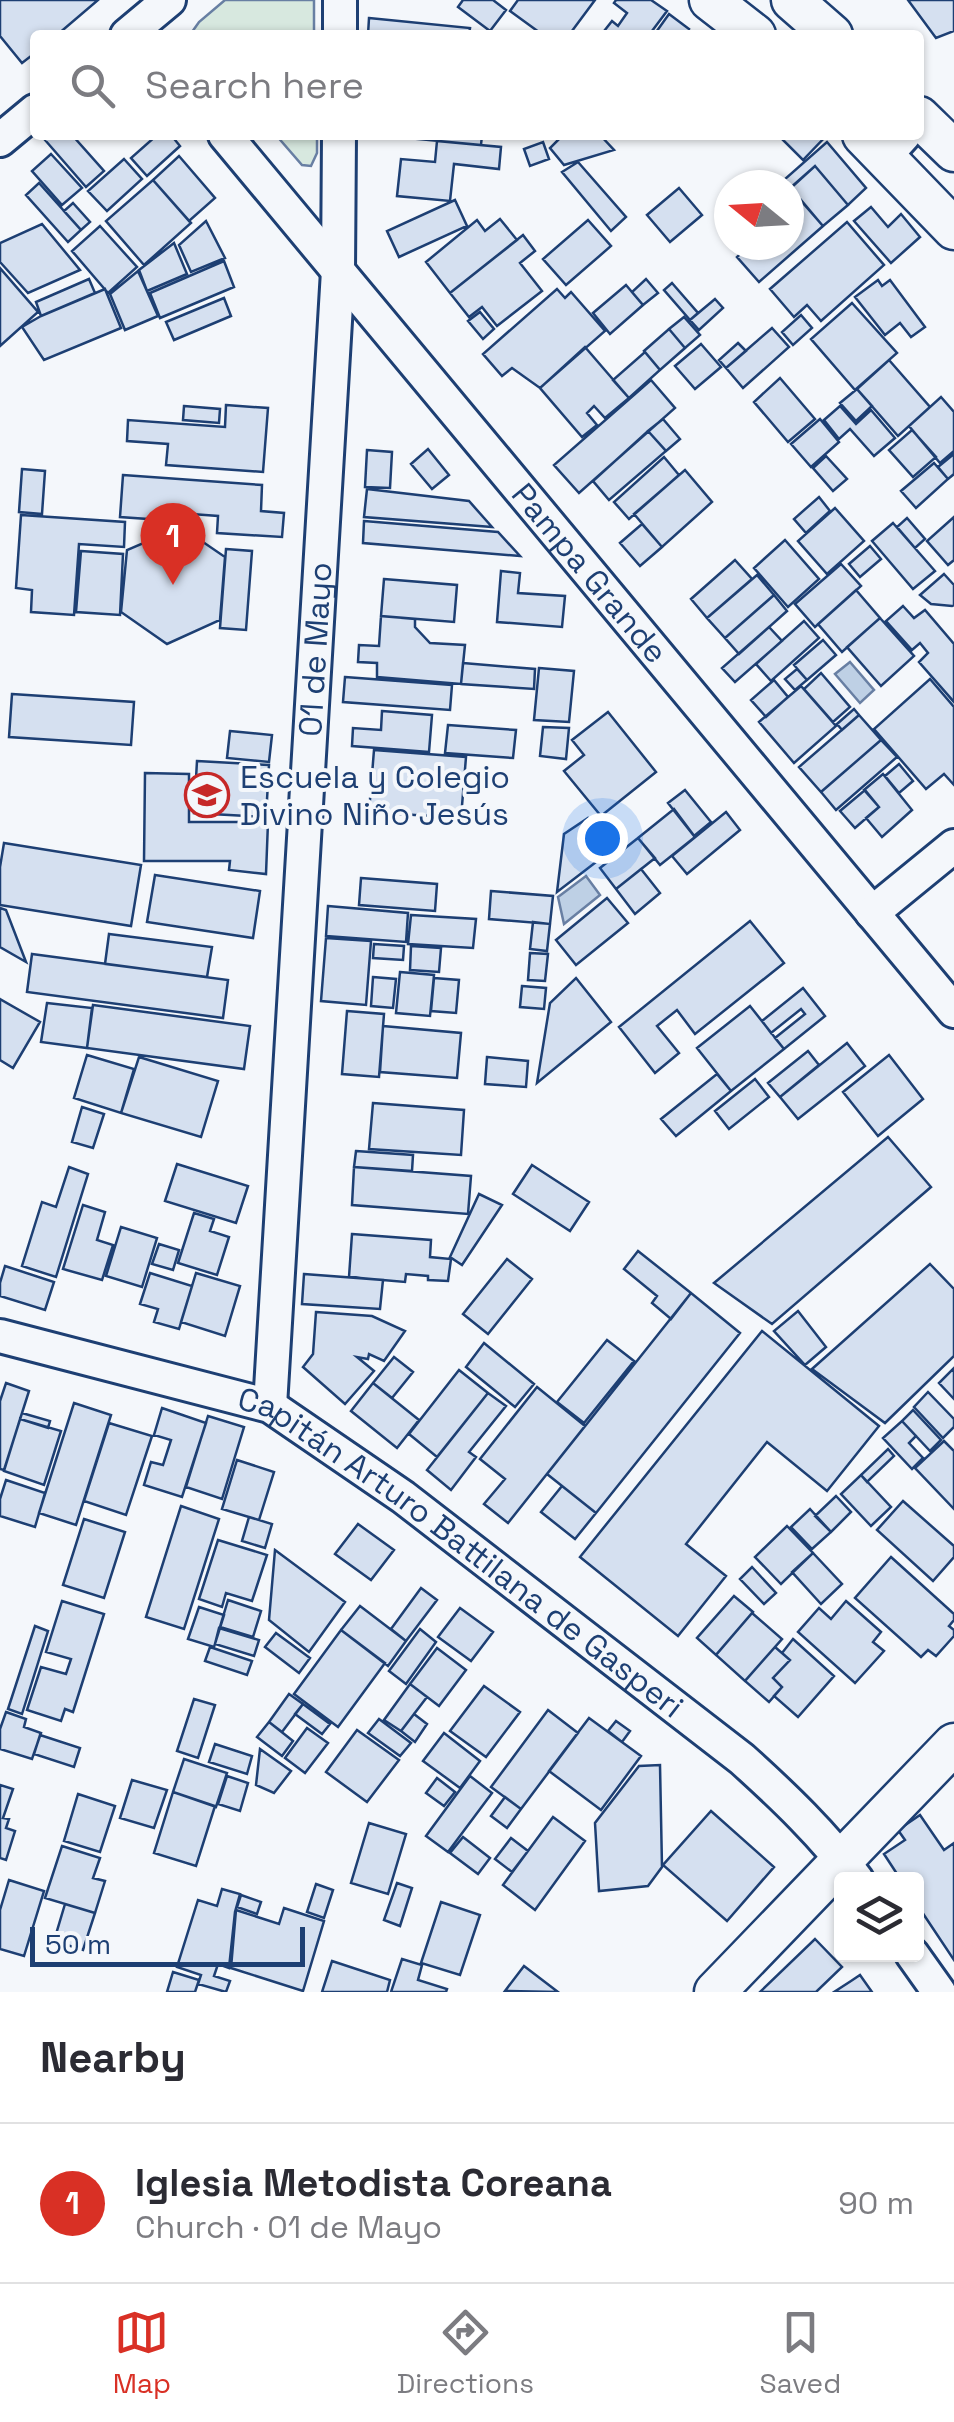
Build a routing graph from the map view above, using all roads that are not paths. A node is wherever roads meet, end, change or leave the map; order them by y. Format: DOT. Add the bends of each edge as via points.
graph roads {
  1 [pos="169,0"];
  2 [pos="340,0"];
  3 [pos="710,0"];
  4 [pos="792,0"];
  5 [pos="138,30"];
  6 [pos="340,30"];
  7 [pos="749,30"];
  8 [pos="826,30"];
  9 [pos="30,115"];
  10 [pos="924,123"];
  11 [pos="0,140"];
  12 [pos="229,140"];
  13 [pos="339,140"];
  14 [pos="884,142"];
  15 [pos="954,151"];
  16 [pos="954,229"];
  17 [pos="338,271"];
  18 [pos="954,846"];
  19 [pos="872,912"];
  20 [pos="954,1011"];
  21 [pos="0,1336"];
  22 [pos="270,1406"];
  23 [pos="954,1744"];
  24 [pos="850,1869"];
  25 [pos="918,1962"];
  26 [pos="715,1992"];
  27 [pos="939,1992"];
  1 -- 5 [label="street"];
  2 -- 6 [label="street"];
  3 -- 7 [label="street"];
  4 -- 8 [label="street"];
  9 -- 11 [label="street"];
  10 -- 15 [label="street"];
  12 -- 17 [label="street, Pampa Grande"];
  13 -- 17 [label="street, 01 de Mayo"];
  14 -- 16 [label="street"];
  17 -- 19 [label="street, Pampa Grande"];
  17 -- 22 [label="street, 01 de Mayo"];
  18 -- 19 [label="street"];
  19 -- 20 [label="street, Pampa Grande"];
  21 -- 22 [label="street, Capitán Arturo Battilana de Gasperi"];
  22 -- 24 [label="street, Capitán Arturo Battilana de Gasperi" via="404,1496 742,1758"];
  23 -- 24 [label="street"];
  24 -- 26 [label="street"];
  25 -- 27 [label="street"];
}
